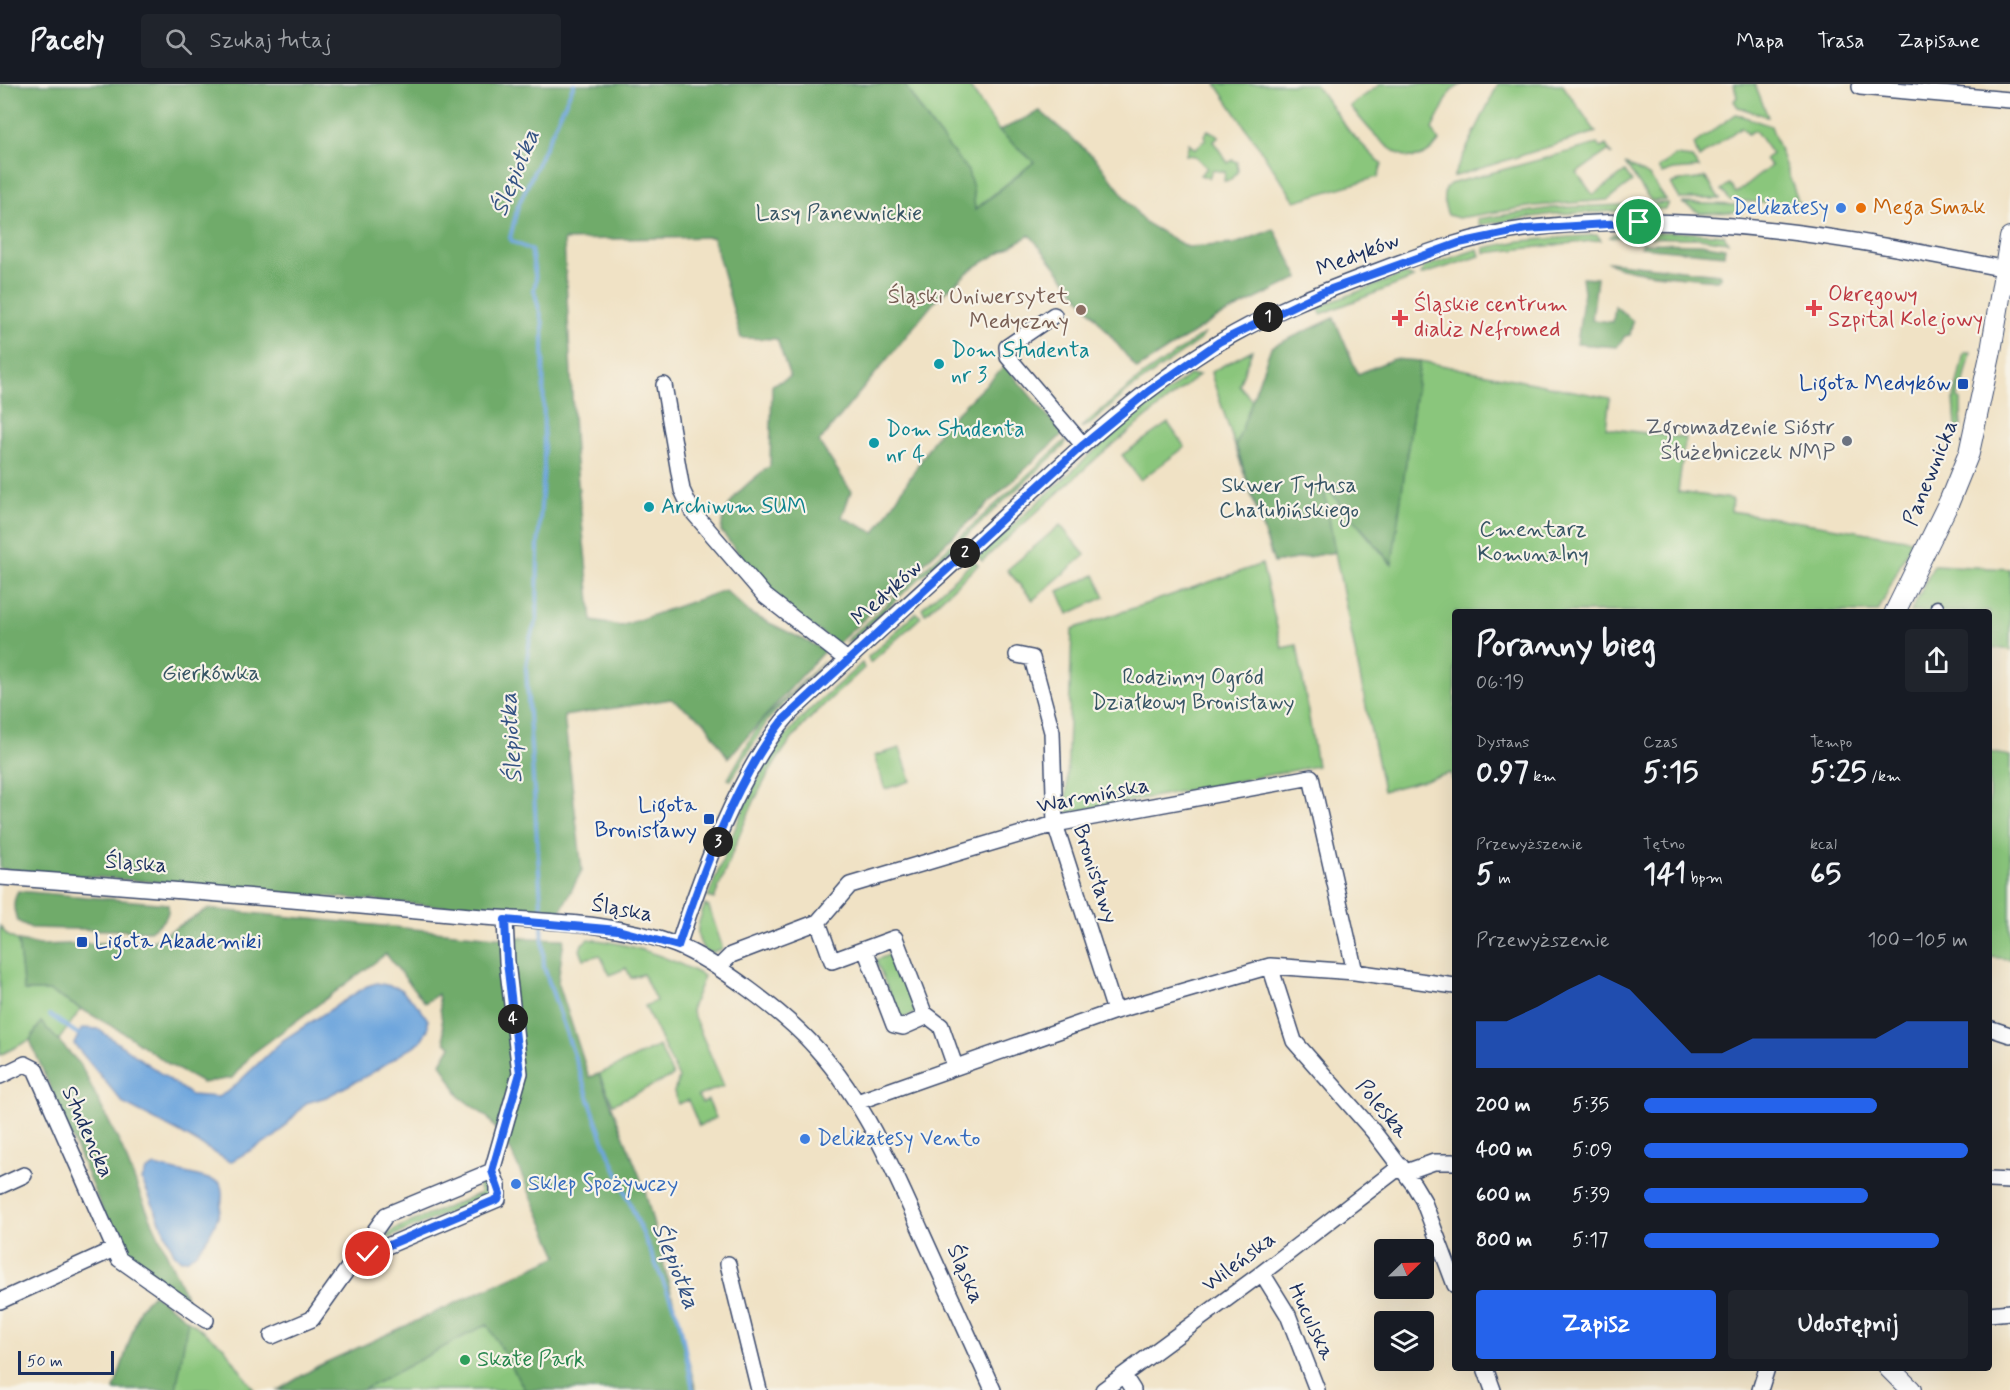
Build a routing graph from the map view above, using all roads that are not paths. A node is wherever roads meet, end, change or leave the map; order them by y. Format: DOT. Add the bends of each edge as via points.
graph roads {
  1 [pos="1860,87"];
  2 [pos="2010,100"];
  3 [pos="2010,238"];
  4 [pos="2008,270"];
  5 [pos="1053,315"];
  6 [pos="664,386"];
  7 [pos="1083,445"];
  8 [pos="1896,609"];
  9 [pos="1017,655"];
  10 [pos="847,660"];
  11 [pos="1055,824"];
  12 [pos="0,877"];
  13 [pos="505,920"];
  14 [pos="818,922"];
  15 [pos="678,946"];
  16 [pos="865,949"];
  17 [pos="1270,966"];
  18 [pos="718,968"];
  19 [pos="1355,972"];
  20 [pos="1452,986"];
  21 [pos="1115,1011"];
  22 [pos="926,1017"];
  23 [pos="1992,1029"];
  24 [pos="2010,1035"];
  25 [pos="955,1065"];
  26 [pos="0,1076"];
  27 [pos="857,1102"];
  28 [pos="1452,1162"];
  29 [pos="1403,1169"];
  30 [pos="492,1171"];
  31 [pos="24,1175"];
  32 [pos="1992,1180"];
  33 [pos="2010,1181"];
  34 [pos="0,1186"];
  35 [pos="116,1254"];
  36 [pos="354,1260"];
  37 [pos="728,1264"];
  38 [pos="1262,1274"];
  39 [pos="1452,1277"];
  40 [pos="0,1301"];
  41 [pos="2010,1312"];
  42 [pos="1992,1314"];
  43 [pos="206,1320"];
  44 [pos="272,1336"];
  45 [pos="1486,1371"];
  46 [pos="1766,1371"];
  47 [pos="1892,1371"];
  48 [pos="1124,1376"];
  49 [pos="759,1390"];
  50 [pos="993,1390"];
  51 [pos="1103,1390"];
  52 [pos="1134,1390"];
  53 [pos="1317,1390"];
  54 [pos="1493,1390"];
  55 [pos="1760,1390"];
  56 [pos="1911,1390"];
  1 -- 2 [label="street"];
  3 -- 4 [label="street, Panewnicka"];
  4 -- 7 [label="street, Medyków" via="1855,240 1735,224 1611,223 1489,235 1320,293 1231,336 1157,384"];
  4 -- 8 [label="street, Panewnicka" via="1969,453"];
  5 -- 7 [label="street" via="1007,347 1008,357"];
  6 -- 10 [label="street, Medyków" via="682,490 692,511 765,596"];
  7 -- 10 [label="street, Medyków"];
  9 -- 11 [label="street, Bronisławy" via="1032,658 1049,712"];
  10 -- 15 [label="street, Medyków" via="790,713 761,752 724,826"];
  11 -- 14 [label="street, Warmińska" via="850,885"];
  11 -- 19 [label="street, Warmińska" via="1311,777"];
  11 -- 21 [label="street, Bronisławy"];
  12 -- 13 [label="street, Śląska"];
  13 -- 15 [label="street, Śląska" via="618,930"];
  13 -- 30 [label="street" via="520,1073"];
  14 -- 16 [label="street" via="832,961"];
  14 -- 18 [label="street, Warmińska" via="731,955"];
  15 -- 18 [label="street, Śląska"];
  16 -- 22 [label="street" via="894,1025 903,1027"];
  16 -- 22 [label="street" via="896,938"];
  17 -- 19 [label="street"];
  17 -- 21 [label="street"];
  17 -- 29 [label="street, Poleska" via="1289,1028 1302,1052"];
  18 -- 27 [label="street, Śląska" via="793,1024 833,1068"];
  19 -- 20 [label="street"];
  21 -- 25 [label="street"];
  22 -- 25 [label="street" via="941,1026"];
  23 -- 24 [label="street"];
  25 -- 27 [label="street"];
  26 -- 35 [label="street, Studencka" via="26,1064 35,1069"];
  27 -- 50 [label="street, Śląska" via="887,1154"];
  28 -- 29 [label="street, Wileńska"];
  29 -- 38 [label="street, Wileńska"];
  29 -- 39 [label="street, Poleska" via="1423,1200"];
  30 -- 36 [label="street" via="386,1215"];
  30 -- 36 [label="street" via="498,1199"];
  31 -- 34 [label="street"];
  32 -- 33 [label="street"];
  35 -- 40 [label="street"];
  35 -- 43 [label="street"];
  36 -- 44 [label="street" via="312,1319"];
  37 -- 49 [label="street"];
  38 -- 48 [label="street, Wileńska"];
  38 -- 53 [label="street, Huculska" via="1288,1316"];
  41 -- 42 [label="street"];
  45 -- 54 [label="street"];
  46 -- 55 [label="street"];
  47 -- 56 [label="street"];
  48 -- 51 [label="street, Wileńska"];
  48 -- 52 [label="street"];
}
